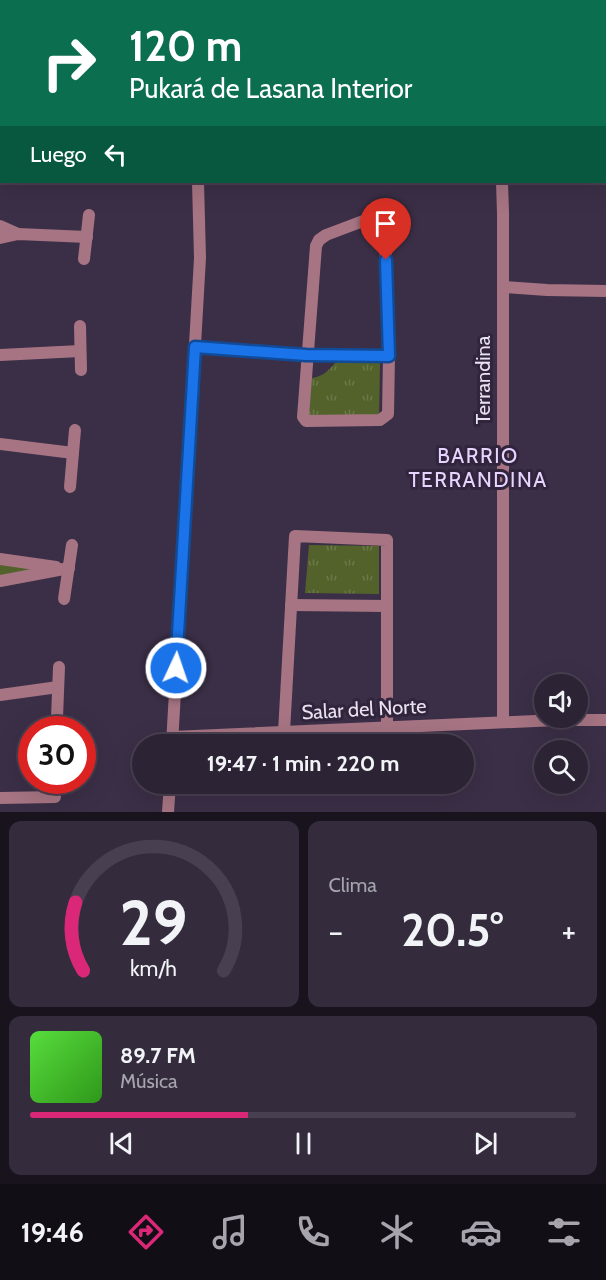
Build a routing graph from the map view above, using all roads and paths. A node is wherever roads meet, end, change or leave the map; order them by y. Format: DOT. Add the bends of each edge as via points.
graph roads {
  1 [pos="198,183"];
  2 [pos="502,183"];
  3 [pos="89,215"];
  4 [pos="0,226"];
  5 [pos="18,234"];
  6 [pos="87,237"];
  7 [pos="0,238"];
  8 [pos="84,259"];
  9 [pos="502,287"];
  10 [pos="606,291"];
  11 [pos="80,326"];
  12 [pos="195,347"];
  13 [pos="80,351"];
  14 [pos="0,355"];
  15 [pos="306,355"];
  16 [pos="389,356"];
  17 [pos="81,370"];
  18 [pos="75,430"];
  19 [pos="0,444"];
  20 [pos="73,453"];
  21 [pos="70,487"];
  22 [pos="72,545"];
  23 [pos="0,559"];
  24 [pos="69,568"];
  25 [pos="0,581"];
  26 [pos="64,599"];
  27 [pos="291,605"];
  28 [pos="387,606"];
  29 [pos="60,667"];
  30 [pos="58,687"];
  31 [pos="0,695"];
  32 [pos="57,716"];
  33 [pos="606,720"];
  34 [pos="503,722"];
  35 [pos="387,728"];
  36 [pos="284,732"];
  37 [pos="172,734"];
  38 [pos="259,734"];
  39 [pos="169,794"];
  40 [pos="55,797"];
  41 [pos="0,798"];
  42 [pos="168,812"];
  1 -- 12 [label="street" via="200,258"];
  2 -- 9 [label="street, Terrandina"];
  3 -- 6 [label="street"];
  4 -- 5 [label="street"];
  5 -- 6 [label="street"];
  5 -- 7 [label="street"];
  6 -- 8 [label="street"];
  9 -- 10 [label="street"];
  9 -- 34 [label="street, Terrandina"];
  11 -- 13 [label="street"];
  12 -- 15 [label="street"];
  12 -- 37 [label="street"];
  13 -- 14 [label="street"];
  13 -- 17 [label="street"];
  15 -- 16 [label="street"];
  15 -- 16 [label="street" via="306,421 380,420 388,414"];
  15 -- 16 [label="street" via="316,246 326,235 371,218 380,222 385,236"];
  18 -- 20 [label="street"];
  19 -- 20 [label="street"];
  20 -- 21 [label="street"];
  22 -- 24 [label="street"];
  23 -- 24 [label="street"];
  24 -- 25 [label="street"];
  24 -- 26 [label="street"];
  27 -- 28 [label="street"];
  27 -- 28 [label="street" via="295,536 387,540"];
  27 -- 36 [label="street"];
  28 -- 35 [label="street"];
  29 -- 30 [label="street"];
  30 -- 31 [label="street"];
  30 -- 32 [label="street"];
  33 -- 34 [label="street, Salar del Norte"];
  34 -- 35 [label="street, Salar del Norte"];
  35 -- 36 [label="street, Salar del Norte"];
  36 -- 38 [label="street, Salar del Norte"];
  39 -- 42 [label="street"];
  40 -- 41 [label="street"];
}
